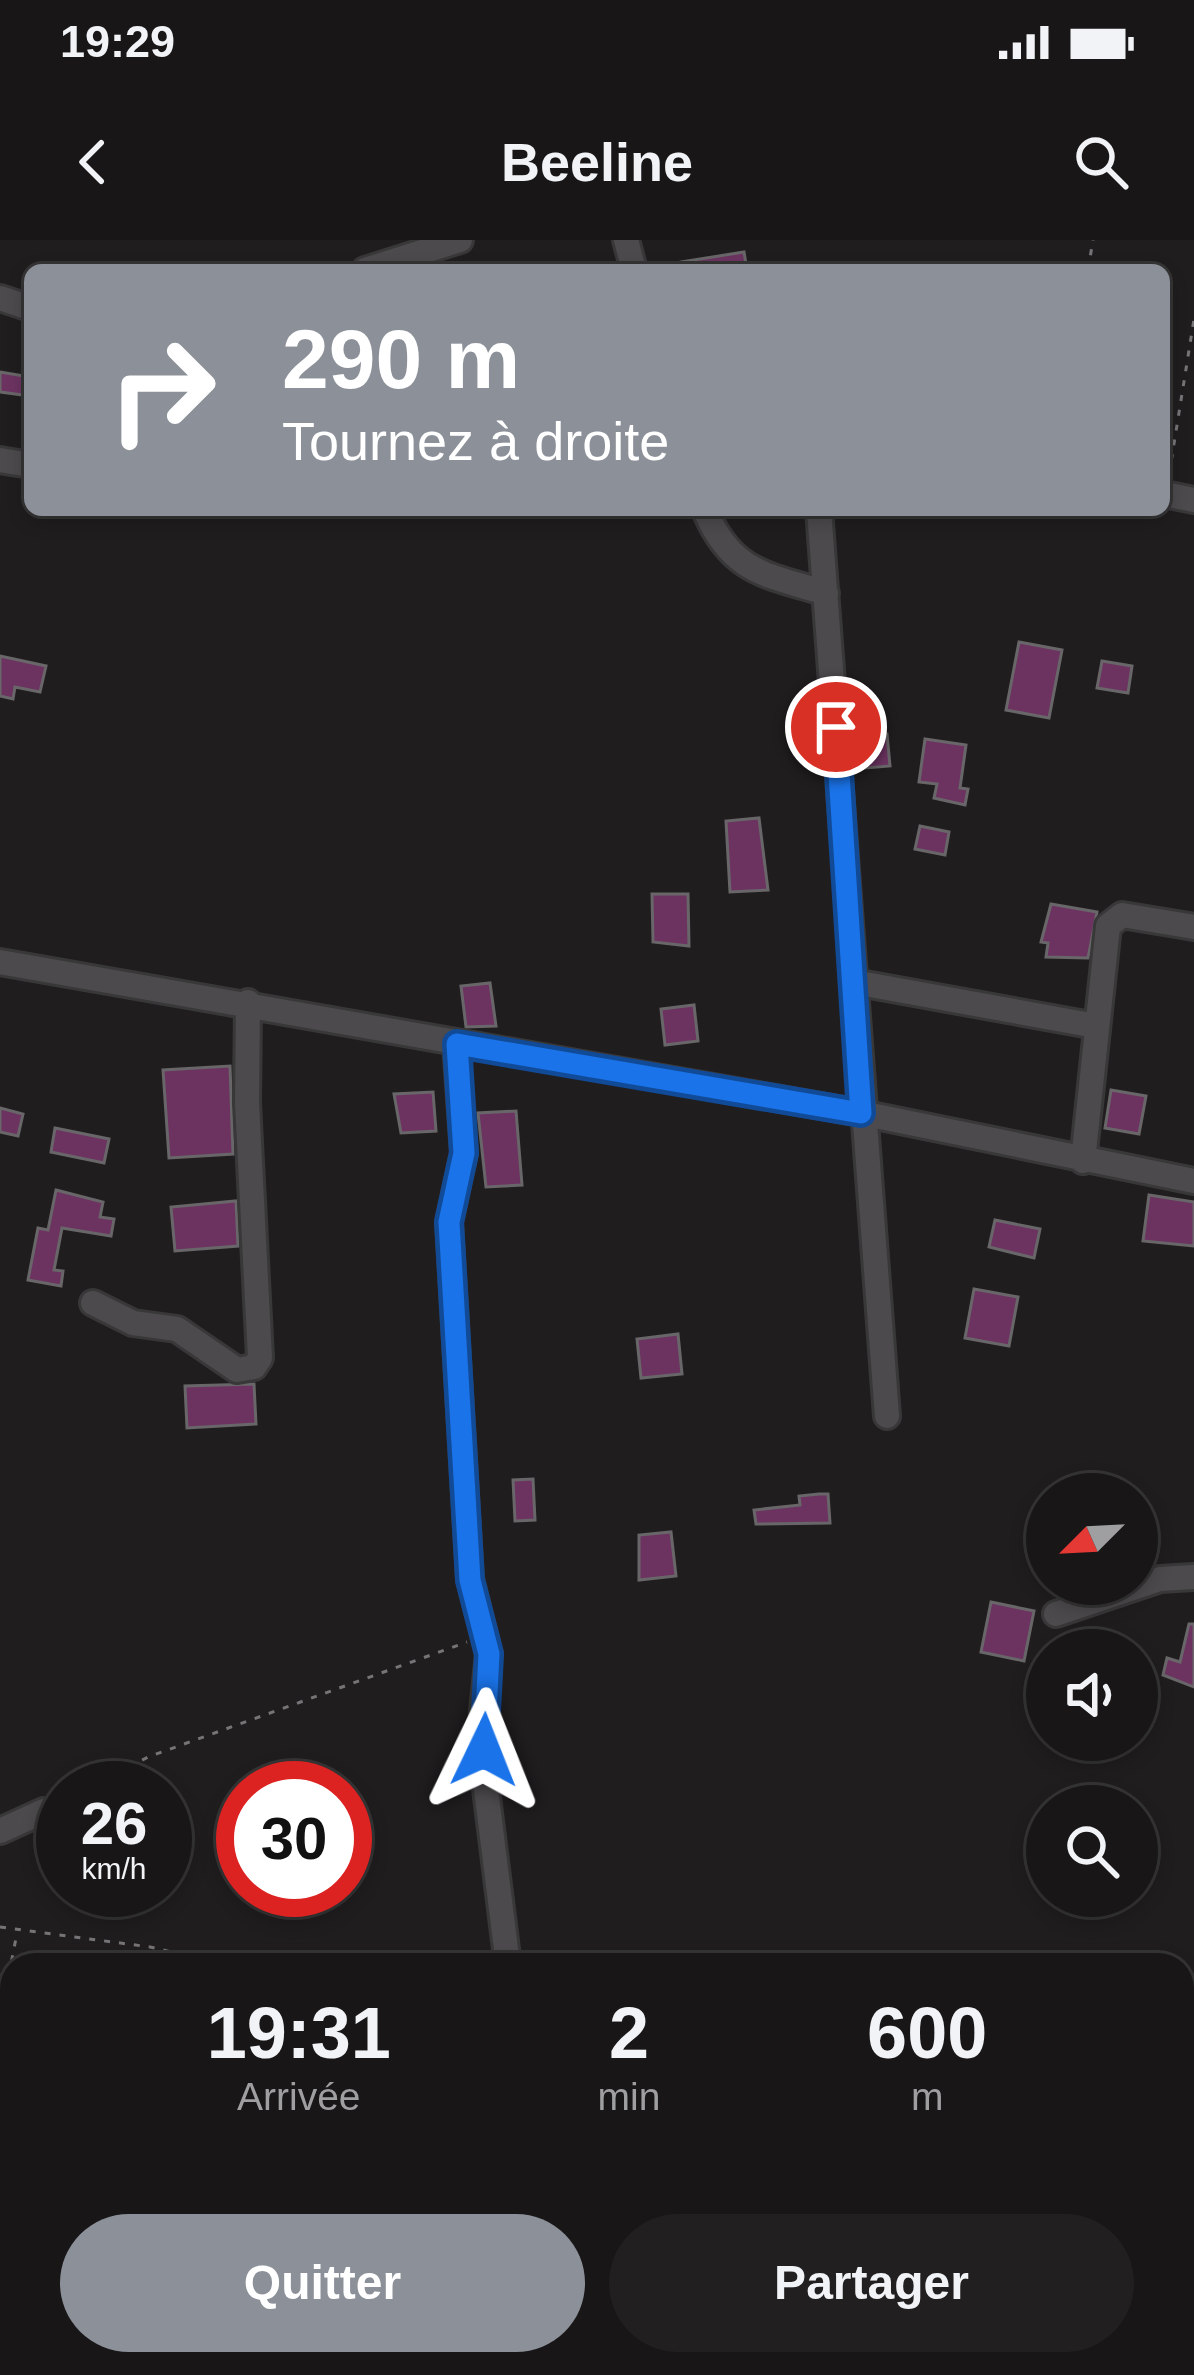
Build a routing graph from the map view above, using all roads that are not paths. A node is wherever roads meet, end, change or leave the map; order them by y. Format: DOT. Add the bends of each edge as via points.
graph roads {
  1 [pos="460,240"];
  2 [pos="384,264"];
  3 [pos="708,516"];
  4 [pos="819,516"];
  5 [pos="826,593"];
  6 [pos="1194,927"];
  7 [pos="0,962"];
  8 [pos="854,982"];
  9 [pos="248,1002"];
  10 [pos="1096,1026"];
  11 [pos="457,1044"];
  12 [pos="861,1113"];
  13 [pos="1083,1161"];
  14 [pos="1194,1181"];
  15 [pos="92,1303"];
  16 [pos="887,1416"];
  17 [pos="1194,1576"];
  18 [pos="1056,1614"];
  19 [pos="36,1815"];
  20 [pos="0,1831"];
  21 [pos="506,1953"];
  1 -- 2 [label="street"];
  3 -- 5 [label="street" via="749,570"];
  4 -- 5 [label="street"];
  5 -- 8 [label="street"];
  6 -- 10 [label="street" via="1114,919"];
  7 -- 9 [label="street"];
  8 -- 10 [label="street"];
  8 -- 12 [label="street"];
  9 -- 11 [label="street"];
  9 -- 15 [label="street" via="260,1358 237,1370 177,1329 134,1323"];
  10 -- 13 [label="street"];
  11 -- 12 [label="street"];
  11 -- 21 [label="street" via="464,1153 449,1222 470,1580 486,1635 485,1789"];
  12 -- 13 [label="street"];
  12 -- 16 [label="street"];
  13 -- 14 [label="street"];
  17 -- 18 [label="street"];
  19 -- 20 [label="street"];
}
